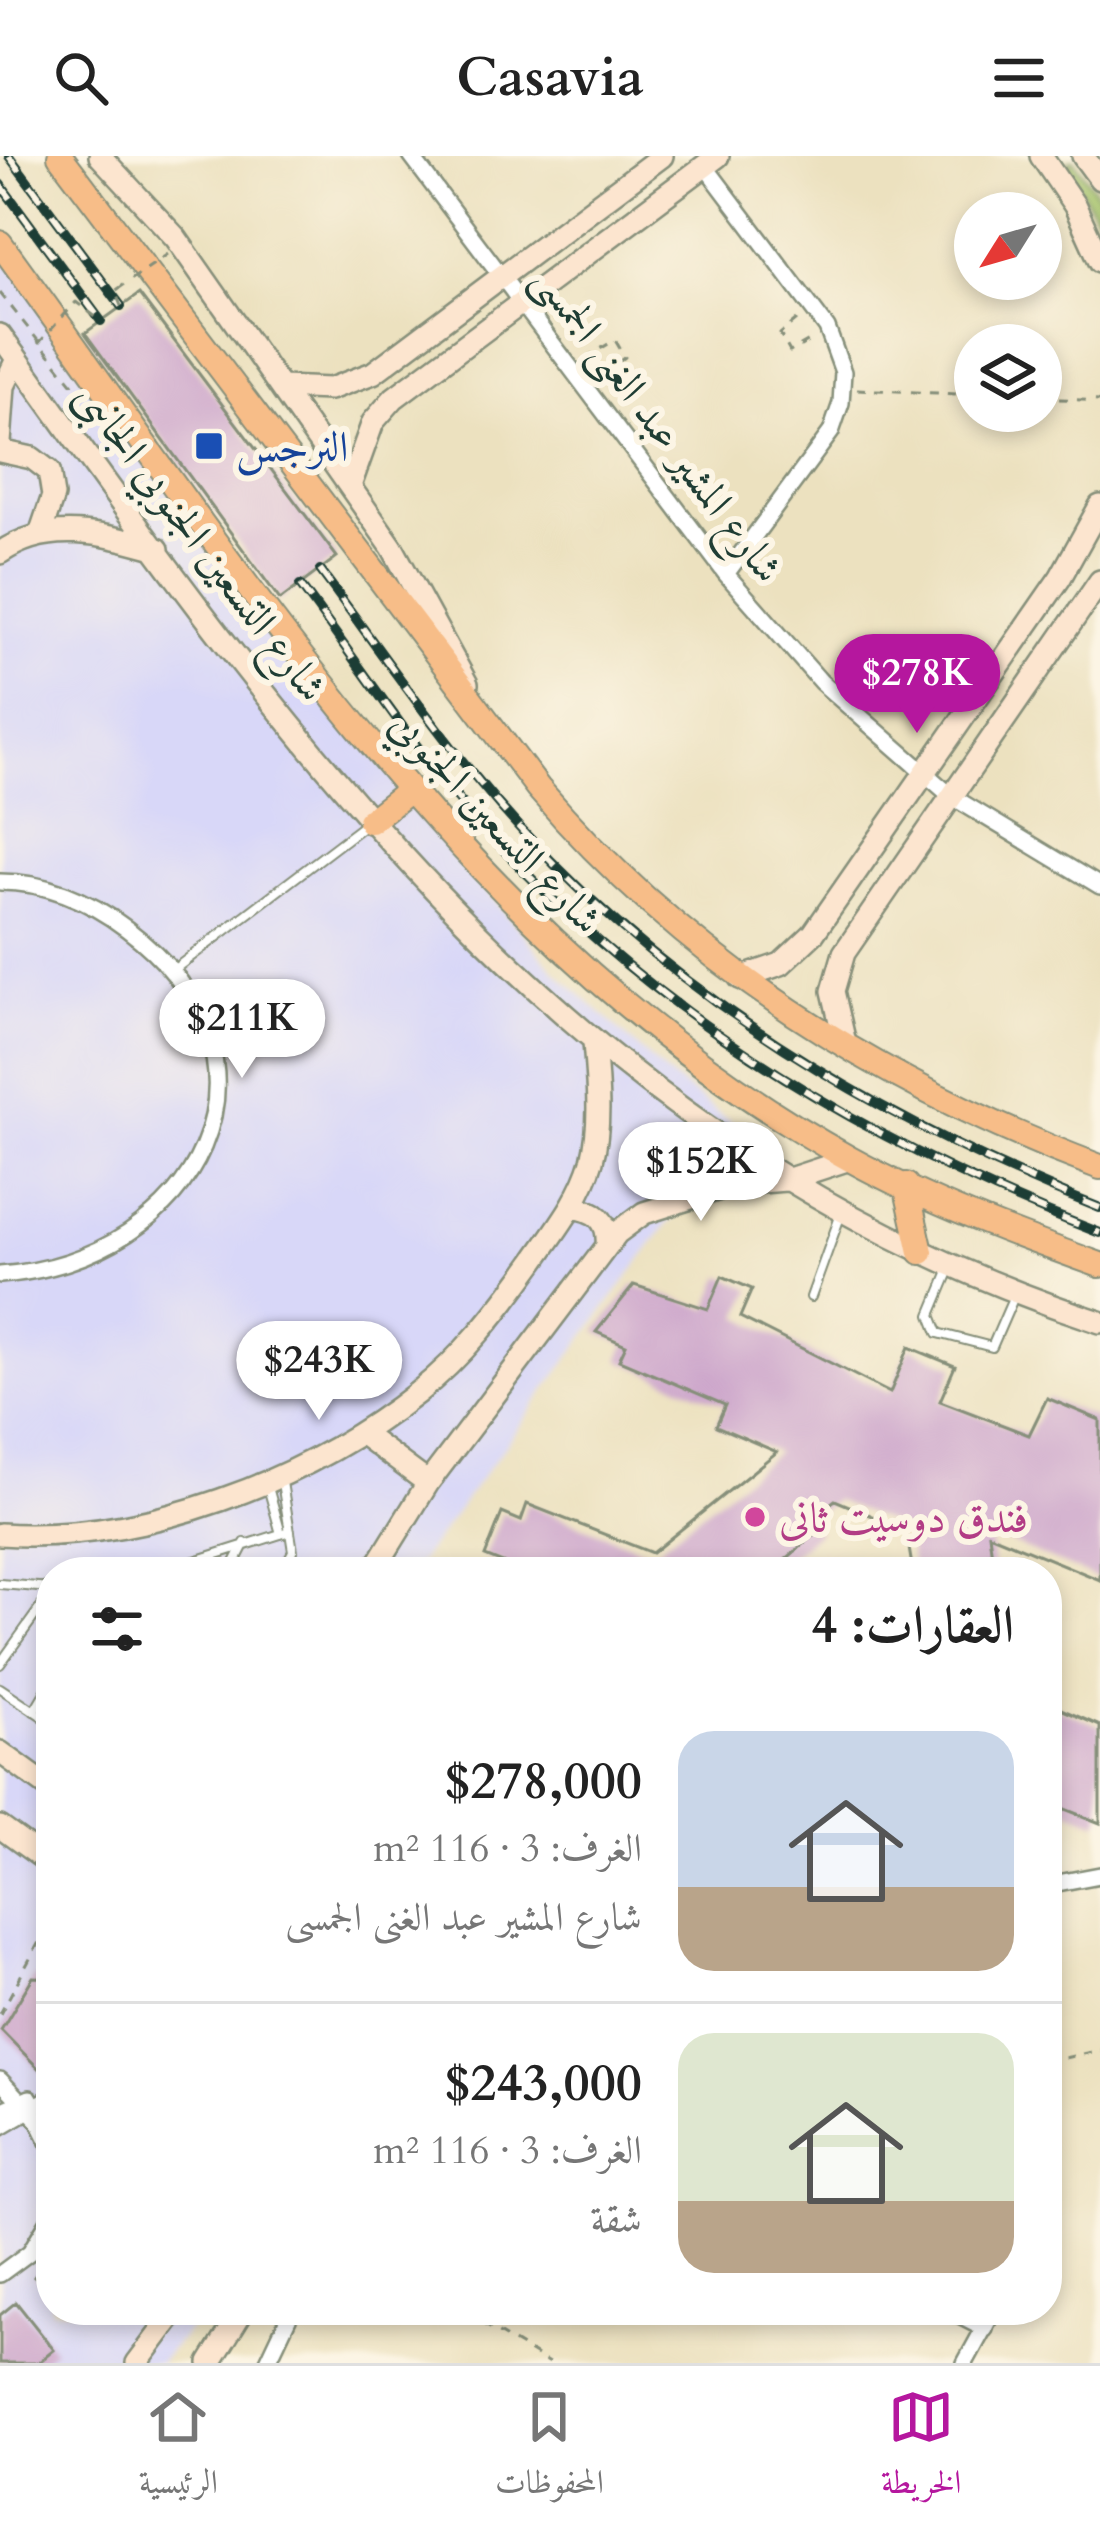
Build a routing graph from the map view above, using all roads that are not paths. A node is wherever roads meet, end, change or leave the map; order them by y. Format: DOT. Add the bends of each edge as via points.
graph roads {
  1 [pos="60,156"];
  2 [pos="100,156"];
  3 [pos="411,156"];
  4 [pos="662,156"];
  5 [pos="1041,156"];
  6 [pos="1085,157"];
  7 [pos="712,161"];
  8 [pos="1100,179"];
  9 [pos="0,243"];
  10 [pos="1100,262"];
  11 [pos="501,276"];
  12 [pos="520,302"];
  13 [pos="0,335"];
  14 [pos="17,358"];
  15 [pos="281,387"];
  16 [pos="0,447"];
  17 [pos="350,486"];
  18 [pos="1100,506"];
  19 [pos="40,534"];
  20 [pos="158,549"];
  21 [pos="0,553"];
  22 [pos="726,574"];
  23 [pos="1100,581"];
  24 [pos="477,707"];
  25 [pos="924,776"];
  26 [pos="408,791"];
  27 [pos="951,796"];
  28 [pos="370,821"];
  29 [pos="0,881"];
  30 [pos="1100,886"];
  31 [pos="172,971"];
  32 [pos="740,978"];
  33 [pos="594,1042"];
  34 [pos="844,1043"];
  35 [pos="850,1159"];
  36 [pos="1100,1167"];
  37 [pos="786,1180"];
  38 [pos="906,1185"];
  39 [pos="572,1207"];
  40 [pos="842,1211"];
  41 [pos="607,1245"];
  42 [pos="921,1252"];
  43 [pos="1100,1265"];
  44 [pos="951,1268"];
  45 [pos="0,1275"];
  46 [pos="1015,1294"];
  47 [pos="811,1297"];
  48 [pos="1100,1322"];
  49 [pos="361,1433"];
  50 [pos="273,1477"];
  51 [pos="428,1483"];
  52 [pos="285,1532"];
  53 [pos="0,1534"];
  54 [pos="245,1543"];
  55 [pos="208,1557"];
  56 [pos="238,1557"];
  57 [pos="290,1557"];
  58 [pos="382,1557"];
  59 [pos="0,1583"];
  60 [pos="36,1588"];
  61 [pos="36,1612"];
  62 [pos="0,1664"];
  63 [pos="0,1688"];
  64 [pos="36,1708"];
  65 [pos="34,1711"];
  66 [pos="0,1752"];
  67 [pos="36,1778"];
  68 [pos="0,1827"];
  69 [pos="36,1853"];
  70 [pos="1100,1875"];
  71 [pos="1062,1882"];
  72 [pos="0,2080"];
  73 [pos="36,2098"];
  74 [pos="36,2103"];
  75 [pos="0,2111"];
  76 [pos="36,2118"];
  77 [pos="0,2127"];
  78 [pos="36,2242"];
  79 [pos="0,2274"];
  80 [pos="165,2325"];
  81 [pos="234,2325"];
  82 [pos="285,2325"];
  83 [pos="977,2325"];
  84 [pos="987,2325"];
  85 [pos="985,2329"];
  86 [pos="137,2363"];
  87 [pos="210,2363"];
  88 [pos="267,2363"];
  89 [pos="965,2363"];
  1 -- 24 [label="main road, شارع التسعين الجنوبي"];
  2 -- 15 [label="street" via="176,238"];
  3 -- 11 [label="street, شارع المشير عبد الغنى الجمسى"];
  4 -- 11 [label="street"];
  5 -- 10 [label="street"];
  6 -- 8 [label="street"];
  7 -- 12 [label="street"];
  7 -- 22 [label="street" via="827,328 843,388 831,432"];
  9 -- 26 [label="main road, شارع التسعين الجنوبي"];
  11 -- 12 [label="street, شارع المشير عبد الغنى الجمسى"];
  11 -- 15 [label="street" via="359,381"];
  12 -- 17 [label="street" via="382,411"];
  12 -- 22 [label="street, شارع المشير عبد الغنى الجمسى"];
  13 -- 14 [label="street, شارع التسعين الجنوبي الجانبى"];
  14 -- 16 [label="street" via="4,386"];
  14 -- 20 [label="street, شارع التسعين الجنوبي الجانبى"];
  15 -- 17 [label="street"];
  16 -- 19 [label="street" via="49,471 53,496"];
  17 -- 24 [label="street" via="429,606"];
  18 -- 25 [label="street"];
  19 -- 20 [label="street" via="77,532"];
  19 -- 21 [label="street"];
  20 -- 28 [label="street, شارع التسعين الجنوبي الجانبى"];
  22 -- 25 [label="street, شارع المشير عبد الغنى الجمسى" via="821,682"];
  23 -- 27 [label="street"];
  24 -- 32 [label="main road, شارع التسعين الجنوبي" via="583,841 661,918"];
  25 -- 27 [label="street, شارع المشير عبد الغنى الجمسى"];
  25 -- 32 [label="street" via="804,945 768,971"];
  26 -- 28 [label="main road"];
  26 -- 35 [label="main road, شارع التسعين الجنوبي" via="630,1010"];
  27 -- 30 [label="street, شارع المشير عبد الغنى الجمسى"];
  27 -- 34 [label="street" via="844,953 833,991"];
  28 -- 31 [label="lane"];
  28 -- 33 [label="street, شارع التسعين الجنوبي الجانبى" via="505,964"];
  29 -- 31 [label="street" via="91,904"];
  31 -- 45 [label="street" via="196,1008 216,1070 212,1128 198,1165 163,1209 111,1244"];
  32 -- 34 [label="main road, شارع التسعين الجنوبي"];
  33 -- 37 [label="street, شارع التسعين الجنوبي الجانبى"];
  33 -- 39 [label="street" via="598,1126"];
  34 -- 36 [label="main road, شارع التسعين الجنوبي" via="998,1125"];
  35 -- 37 [label="street"];
  35 -- 38 [label="main road, شارع التسعين الجنوبي"];
  37 -- 40 [label="street, شارع التسعين الجنوبي الجانبى"];
  37 -- 41 [label="street" via="735,1184 644,1213"];
  38 -- 42 [label="main road"];
  38 -- 43 [label="main road, شارع التسعين الجنوبي"];
  39 -- 41 [label="street" via="604,1222"];
  39 -- 49 [label="street" via="465,1349"];
  40 -- 42 [label="street, شارع التسعين الجنوبي الجانبى"];
  40 -- 47 [label="lane"];
  41 -- 51 [label="street"];
  42 -- 44 [label="street, شارع التسعين الجنوبي الجانبى"];
  44 -- 46 [label="street, شارع التسعين الجنوبي الجانبى"];
  44 -- 46 [label="lane" via="931,1315 938,1333 992,1347"];
  46 -- 48 [label="street, شارع التسعين الجنوبي الجانبى"];
  49 -- 50 [label="street"];
  49 -- 51 [label="street"];
  50 -- 52 [label="lane"];
  50 -- 53 [label="street" via="183,1510 99,1528"];
  51 -- 58 [label="street"];
  52 -- 54 [label="lane"];
  52 -- 57 [label="lane"];
  54 -- 55 [label="lane"];
  54 -- 56 [label="lane"];
  59 -- 60 [label="lane"];
  61 -- 62 [label="lane"];
  63 -- 65 [label="lane"];
  64 -- 65 [label="lane"];
  66 -- 67 [label="street"];
  68 -- 69 [label="street"];
  70 -- 71 [label="street"];
  72 -- 76 [label="street"];
  73 -- 75 [label="street"];
  74 -- 77 [label="street"];
  78 -- 79 [label="street"];
  80 -- 86 [label="street"];
  81 -- 87 [label="street"];
  82 -- 88 [label="street"];
  83 -- 85 [label="street"];
  84 -- 85 [label="street"];
  85 -- 89 [label="street"];
}
